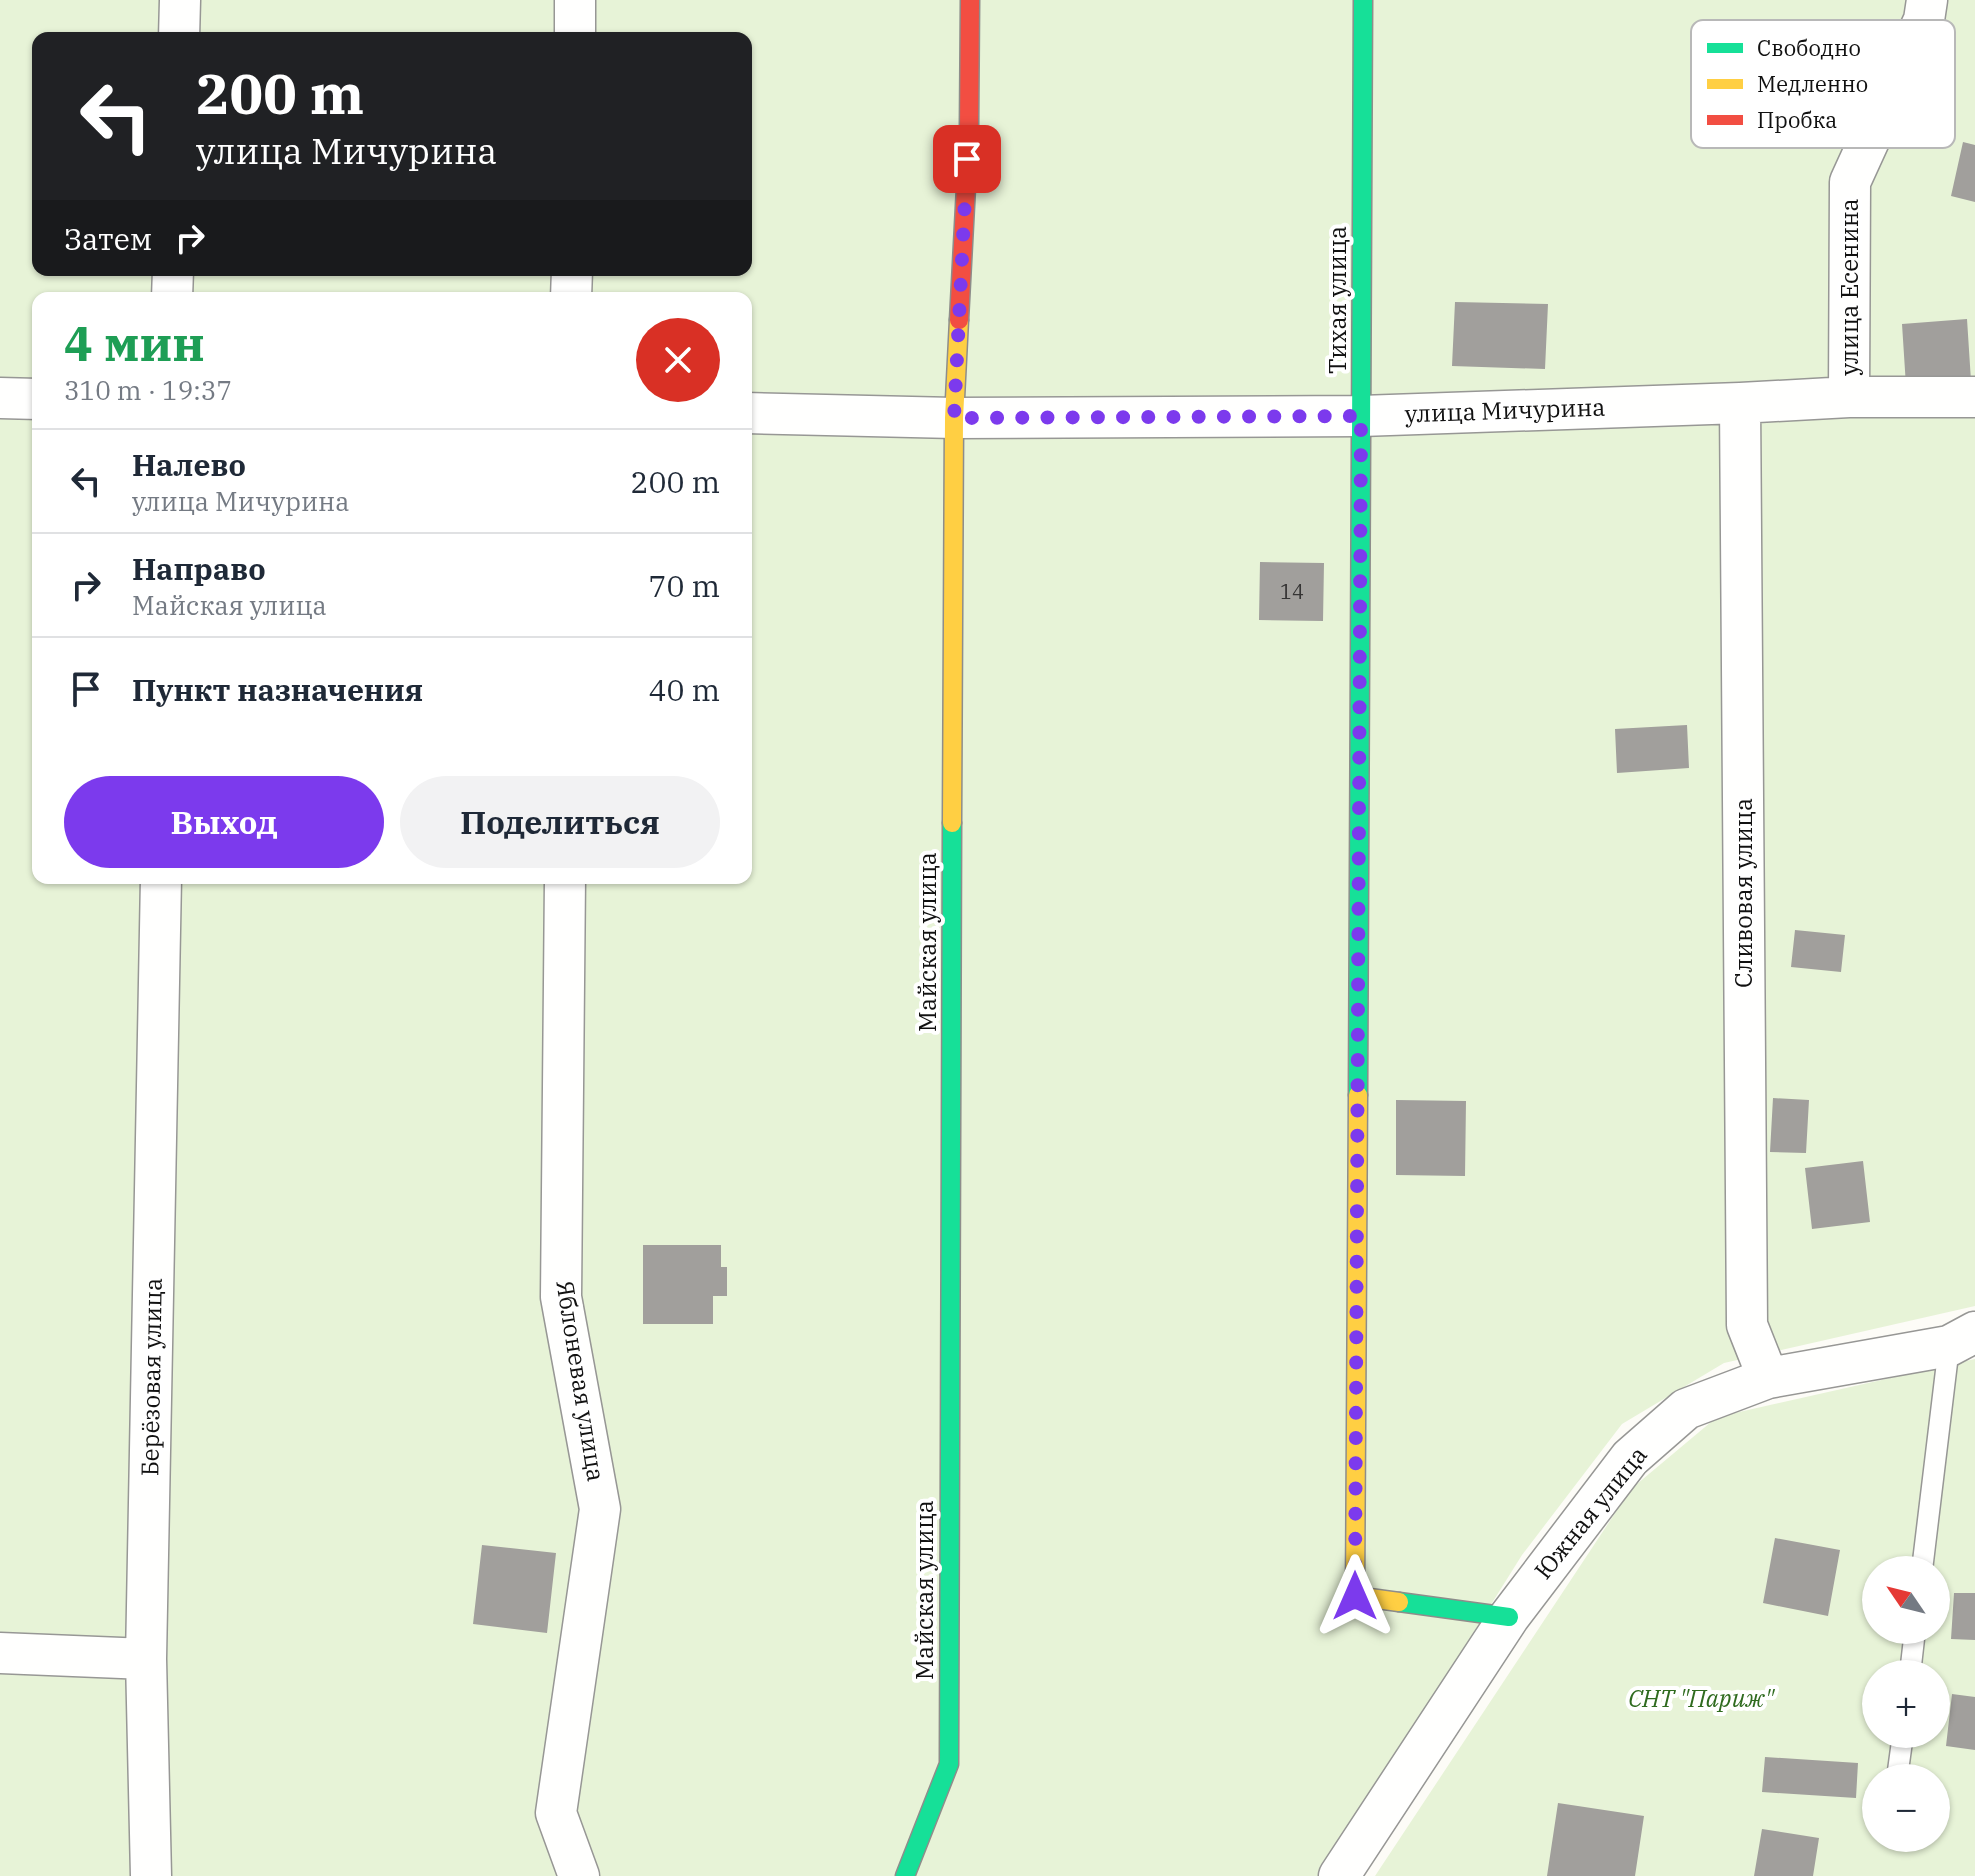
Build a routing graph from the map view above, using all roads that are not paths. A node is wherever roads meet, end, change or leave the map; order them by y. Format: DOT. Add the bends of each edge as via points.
graph roads {
  1 [pos="180,0"];
  2 [pos="575,0"];
  3 [pos="970,0"];
  4 [pos="1363,0"];
  5 [pos="1927,0"];
  6 [pos="1924,20"];
  7 [pos="179,32"];
  8 [pos="575,32"];
  9 [pos="1866,148"];
  10 [pos="1849,397"];
  11 [pos="1975,397"];
  12 [pos="0,398"];
  13 [pos="32,399"];
  14 [pos="1740,403"];
  15 [pos="752,413"];
  16 [pos="1361,416"];
  17 [pos="954,418"];
  18 [pos="161,884"];
  19 [pos="565,884"];
  20 [pos="1962,1339"];
  21 [pos="1768,1378"];
  22 [pos="1924,1556"];
  23 [pos="1509,1617"];
  24 [pos="0,1653"];
  25 [pos="146,1659"];
  26 [pos="151,1876"];
  27 [pos="579,1876"];
  28 [pos="905,1876"];
  29 [pos="1339,1876"];
  1 -- 7 [label="street"];
  2 -- 8 [label="street"];
  3 -- 17 [label="street, Майская улица"];
  4 -- 16 [label="street, Тихая улица"];
  5 -- 6 [label="street, улица Есенина"];
  9 -- 10 [label="street, улица Есенина" via="1850,182"];
  10 -- 11 [label="street, улица Мичурина"];
  10 -- 14 [label="street, улица Мичурина"];
  12 -- 13 [label="street"];
  14 -- 16 [label="street, улица Мичурина"];
  14 -- 21 [label="street, Сливовая улица" via="1747,1325"];
  15 -- 17 [label="street, улица Мичурина"];
  16 -- 17 [label="street, улица Мичурина"];
  16 -- 23 [label="street, Тихая улица" via="1355,1596"];
  17 -- 28 [label="street, Майская улица" via="949,1764"];
  18 -- 25 [label="street, Берёзовая улица"];
  19 -- 27 [label="street, Яблоневая улица" via="561,1297 600,1509 556,1813"];
  20 -- 21 [label="street, Южная улица"];
  20 -- 22 [label="lane"];
  21 -- 23 [label="street, Южная улица" via="1686,1409 1630,1458"];
  23 -- 29 [label="street, Южная улица"];
  24 -- 25 [label="street"];
  25 -- 26 [label="street, Берёзовая улица"];
}
